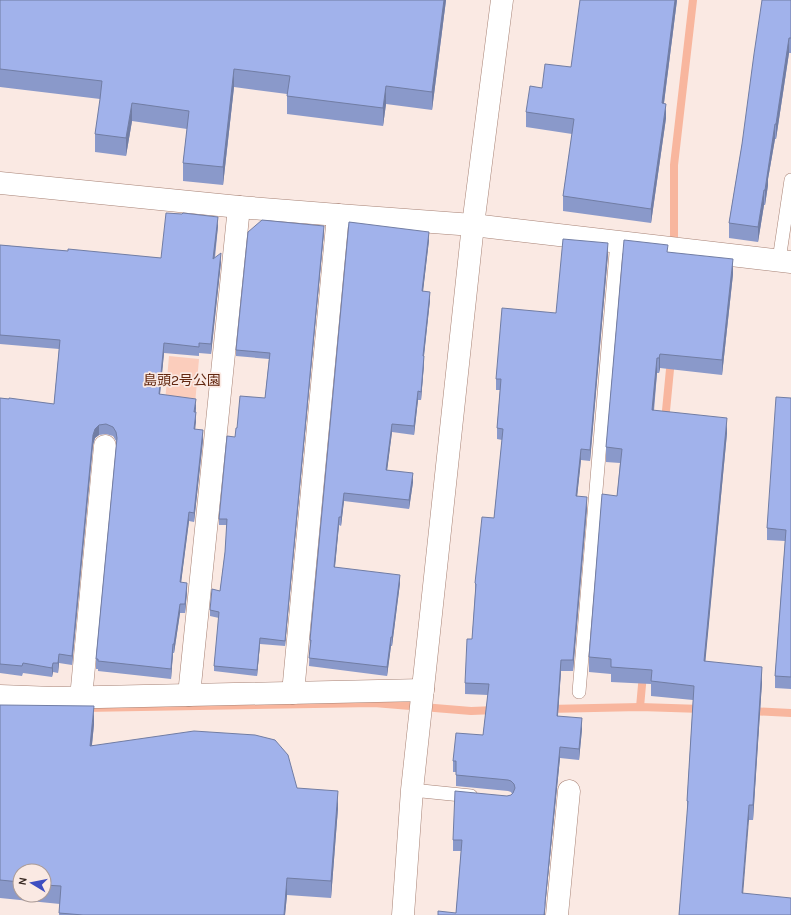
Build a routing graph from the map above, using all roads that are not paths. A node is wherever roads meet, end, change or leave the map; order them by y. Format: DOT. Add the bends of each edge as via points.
graph roads {
  1 [pos="502,0"];
  2 [pos="791,180"];
  3 [pos="0,183"];
  4 [pos="239,207"];
  5 [pos="338,216"];
  6 [pos="473,225"];
  7 [pos="617,241"];
  8 [pos="785,261"];
  9 [pos="105,446"];
  10 [pos="579,692"];
  11 [pos="293,693"];
  12 [pos="423,693"];
  13 [pos="189,695"];
  14 [pos="0,696"];
  15 [pos="81,698"];
  16 [pos="412,790"];
  17 [pos="568,791"];
  18 [pos="483,797"];
  19 [pos="403,915"];
  20 [pos="557,915"];
  1 -- 6 [label="street"];
  2 -- 8 [label="lane"];
  3 -- 4 [label="street"];
  4 -- 5 [label="street"];
  4 -- 13 [label="street"];
  5 -- 6 [label="street"];
  5 -- 11 [label="street"];
  6 -- 7 [label="street"];
  6 -- 12 [label="street"];
  7 -- 8 [label="street"];
  7 -- 10 [label="lane"];
  9 -- 15 [label="street"];
  11 -- 12 [label="street"];
  11 -- 13 [label="street"];
  12 -- 16 [label="street"];
  13 -- 15 [label="street"];
  14 -- 15 [label="street"];
  16 -- 18 [label="lane"];
  16 -- 19 [label="street"];
  17 -- 20 [label="street"];
}
